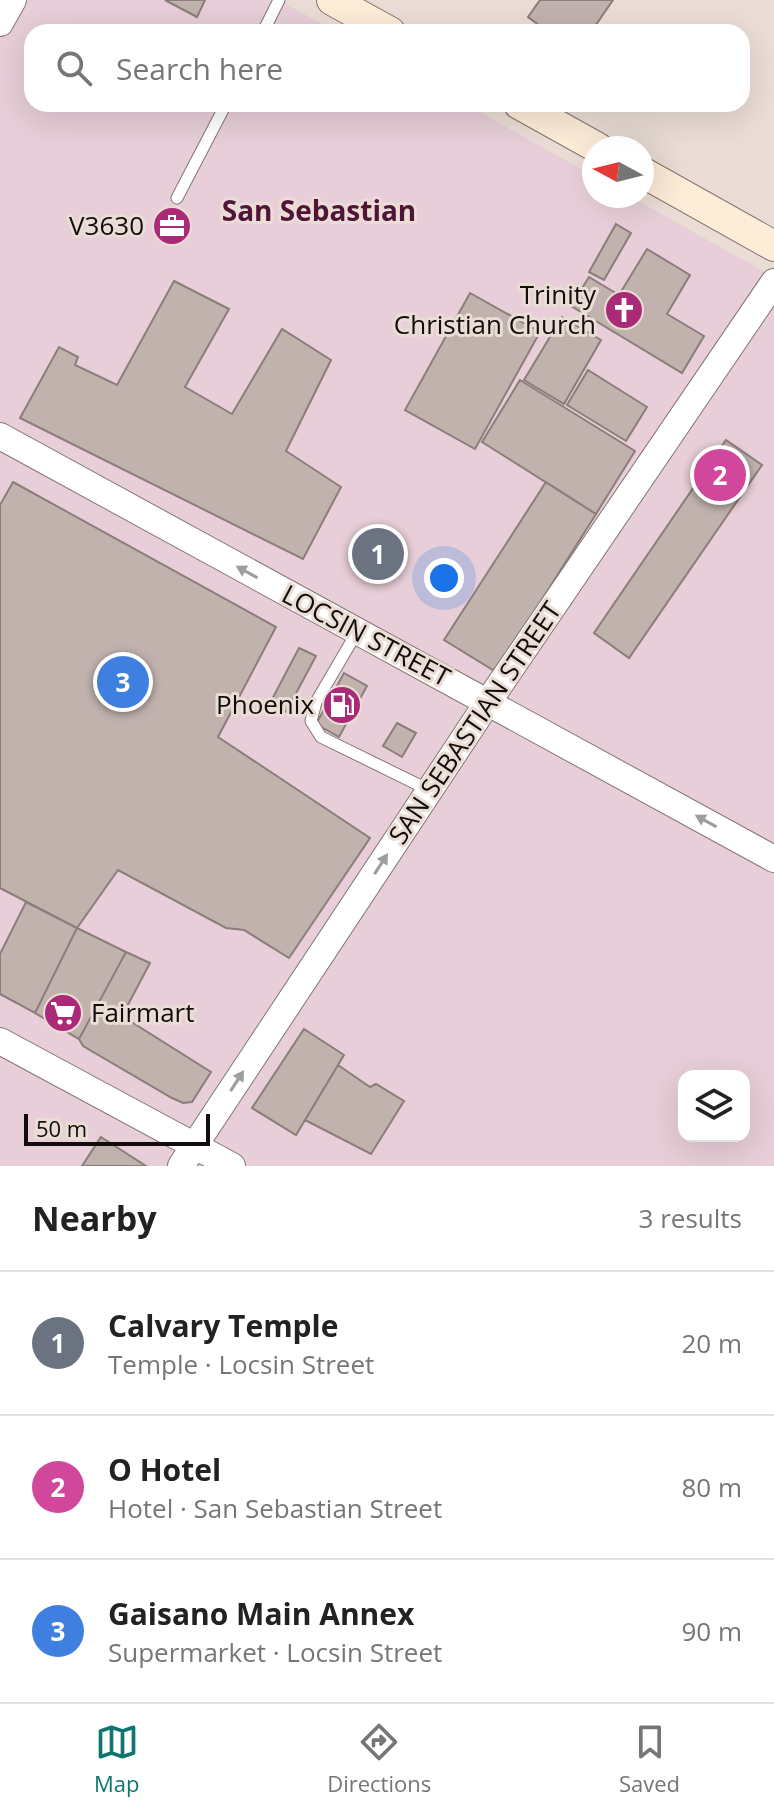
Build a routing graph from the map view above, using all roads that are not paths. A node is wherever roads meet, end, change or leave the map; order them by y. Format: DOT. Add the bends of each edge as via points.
graph roads {
  1 [pos="13,0"];
  2 [pos="279,0"];
  3 [pos="332,0"];
  4 [pos="0,23"];
  5 [pos="267,24"];
  6 [pos="376,24"];
  7 [pos="222,112"];
  8 [pos="533,112"];
  9 [pos="582,139"];
  10 [pos="654,179"];
  11 [pos="177,198"];
  12 [pos="774,246"];
  13 [pos="774,282"];
  14 [pos="0,436"];
  15 [pos="357,632"];
  16 [pos="488,702"];
  17 [pos="429,791"];
  18 [pos="774,859"];
  19 [pos="0,1041"];
  20 [pos="188,1156"];
  21 [pos="232,1166"];
  1 -- 4 [label="street"];
  2 -- 5 [label="lane"];
  3 -- 6 [label="main road"];
  7 -- 11 [label="lane"];
  8 -- 9 [label="main road"];
  10 -- 12 [label="main road"];
  13 -- 16 [label="street, SAN SEBASTIAN STREET"];
  15 -- 14 [label="street, LOCSIN STREET, one-way"];
  15 -- 16 [label="street, LOCSIN STREET"];
  15 -- 17 [label="lane" via="316,702 311,721 321,737"];
  16 -- 17 [label="street, SAN SEBASTIAN STREET"];
  18 -- 16 [label="street, LOCSIN STREET, one-way"];
  20 -- 17 [label="street, SAN SEBASTIAN STREET, one-way"];
  19 -- 20 [label="street"];
  20 -- 21 [label="street"];
}
